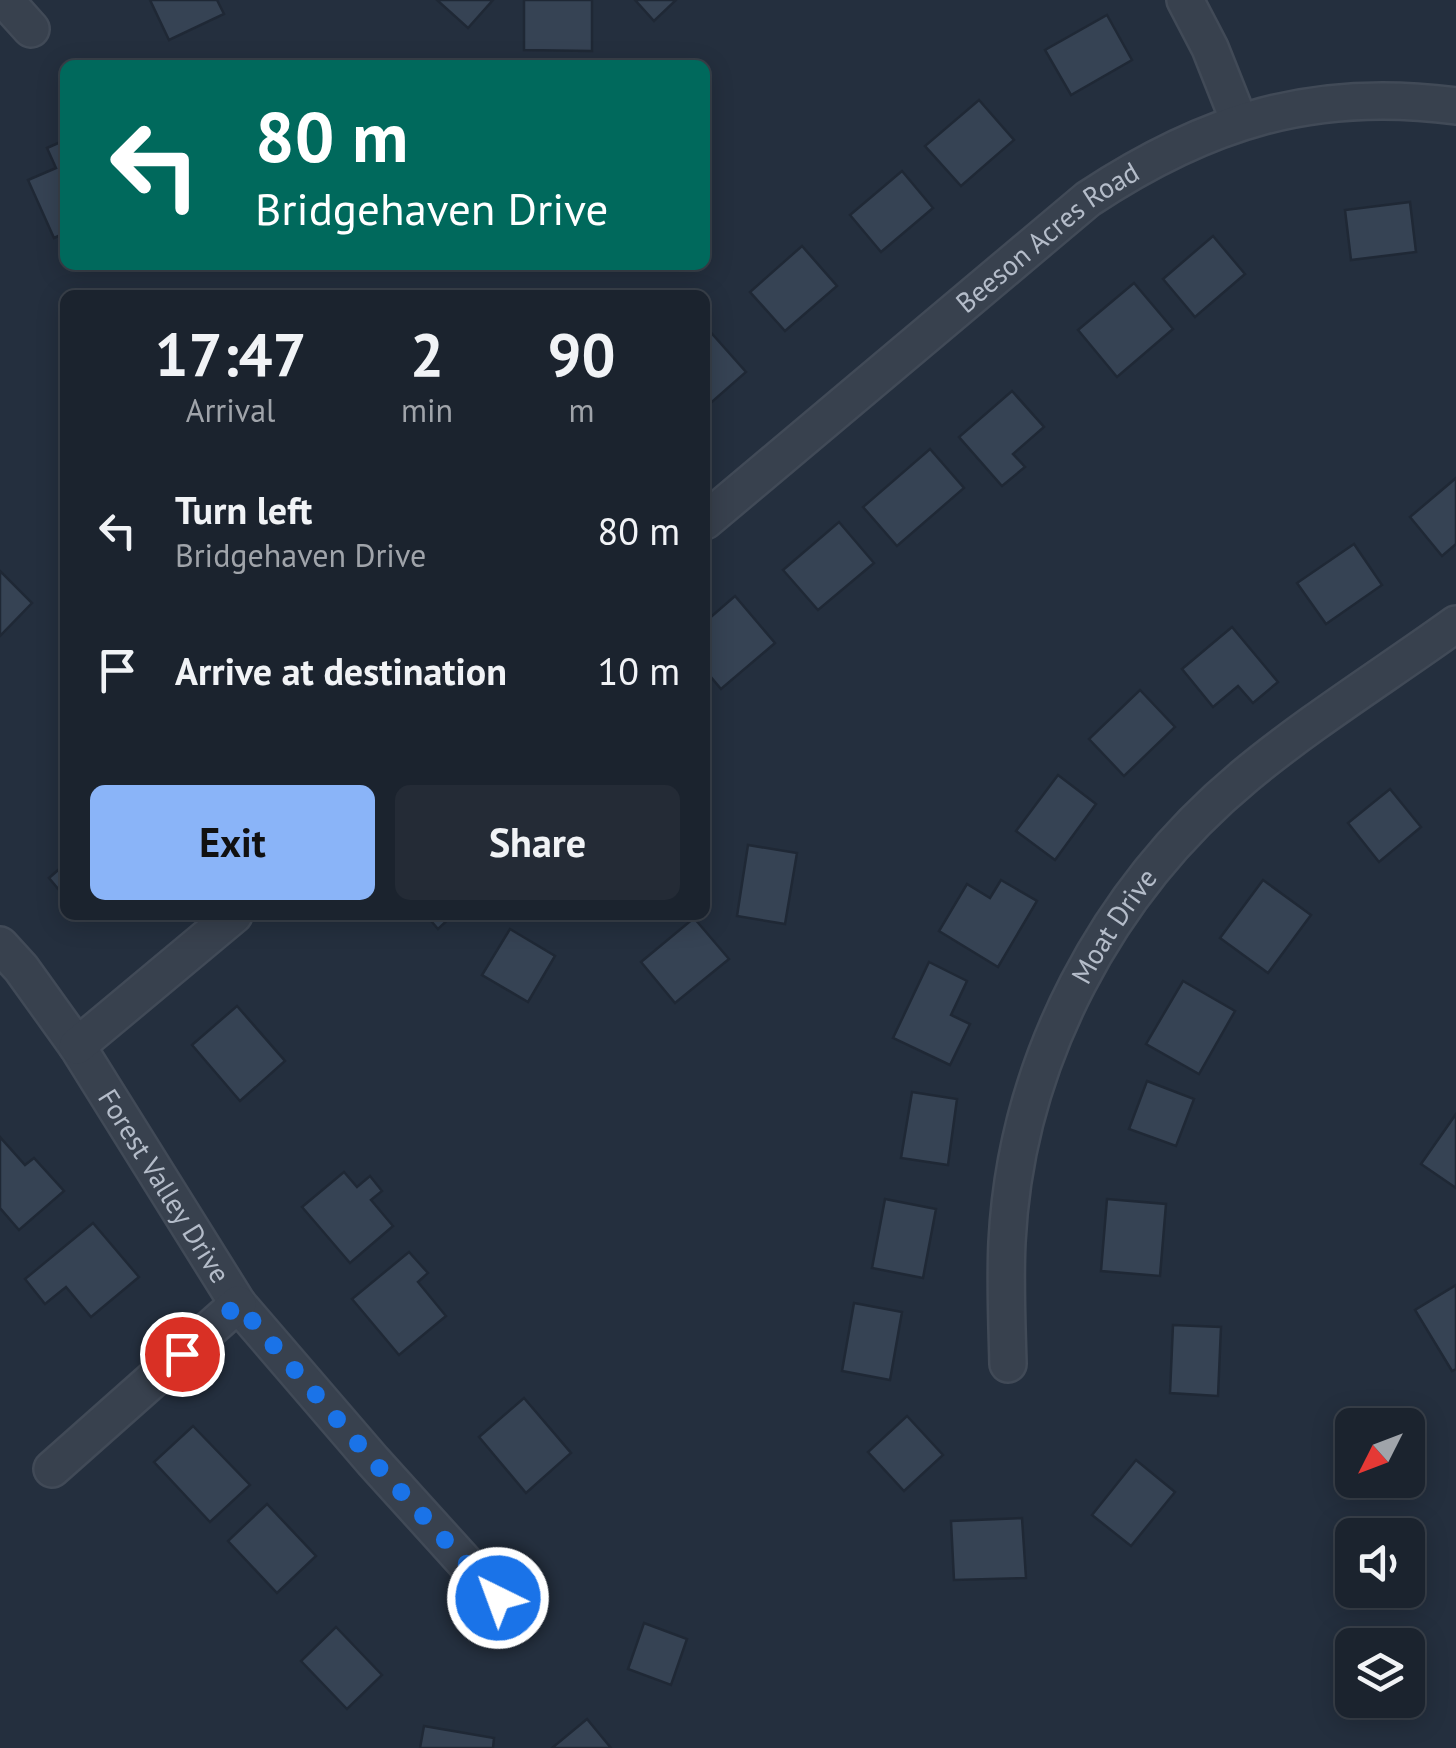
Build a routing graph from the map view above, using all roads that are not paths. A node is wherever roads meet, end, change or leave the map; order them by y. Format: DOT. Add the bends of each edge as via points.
graph roads {
  1 [pos="5,0"];
  2 [pos="1185,0"];
  3 [pos="31,29"];
  4 [pos="1456,106"];
  5 [pos="1239,121"];
  6 [pos="710,517"];
  7 [pos="1456,624"];
  8 [pos="228,920"];
  9 [pos="0,944"];
  10 [pos="77,1046"];
  11 [pos="238,1304"];
  12 [pos="1008,1364"];
  13 [pos="52,1469"];
  14 [pos="498,1598"];
  1 -- 3 [label="street"];
  2 -- 5 [label="street"];
  4 -- 5 [label="street, Beeson Acres Road" via="1358,101"];
  5 -- 6 [label="street, Beeson Acres Road" via="1183,142 1088,199"];
  7 -- 12 [label="street, Moat Drive" via="1247,774 1189,827 1100,943 1035,1086 1016,1163 1007,1242"];
  8 -- 10 [label="street"];
  9 -- 10 [label="street, Forest Valley Drive"];
  10 -- 11 [label="street, Forest Valley Drive"];
  11 -- 13 [label="street"];
  11 -- 14 [label="street, Forest Valley Drive"];
}
